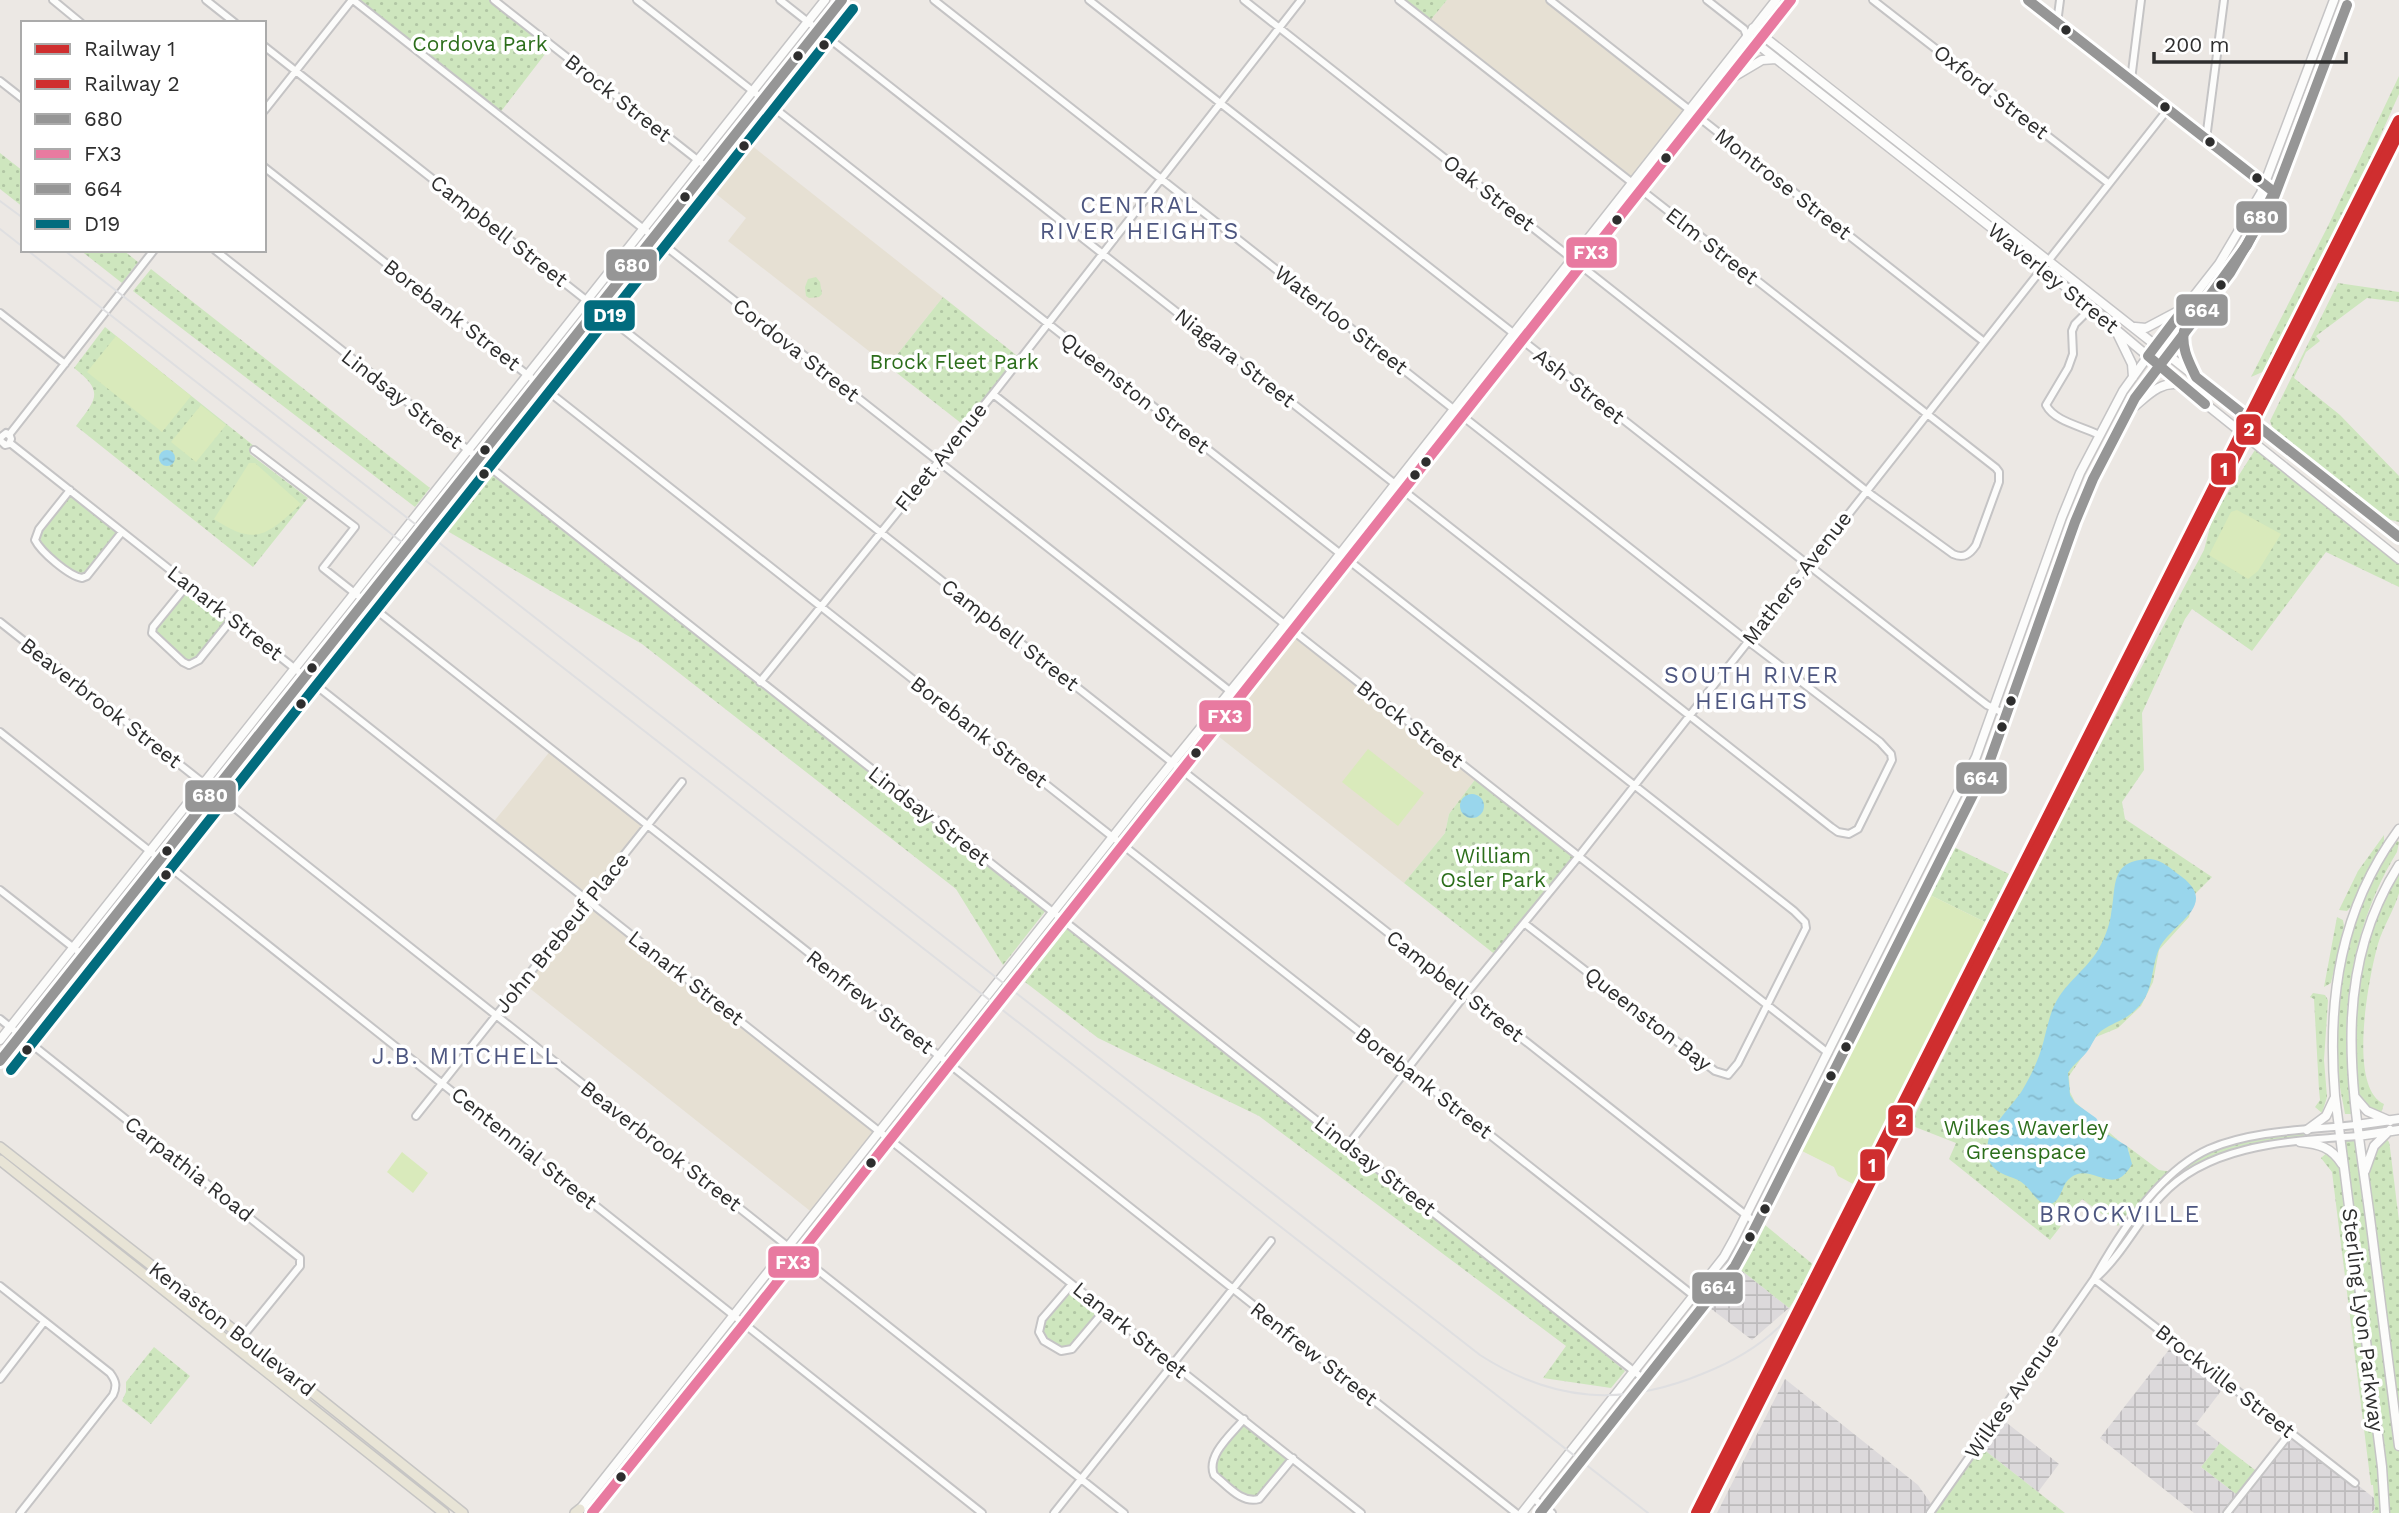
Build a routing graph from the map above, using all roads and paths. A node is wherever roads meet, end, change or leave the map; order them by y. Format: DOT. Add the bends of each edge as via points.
graph roads {
  1 [pos="52,0"];
  2 [pos="206,0"];
  3 [pos="353,0"];
  4 [pos="495,0"];
  5 [pos="637,0"];
  6 [pos="780,0"];
  7 [pos="825,0"];
  8 [pos="842,0"];
  9 [pos="933,0"];
  10 [pos="1089,0"];
  11 [pos="1244,0"];
  12 [pos="1301,0"];
  13 [pos="1399,0"];
  14 [pos="1550,0"];
  15 [pos="1707,0"];
  16 [pos="1776,0"];
  17 [pos="1791,0"];
  18 [pos="1873,0"];
  19 [pos="2028,0"];
  20 [pos="2060,0"];
  21 [pos="2141,0"];
  22 [pos="2224,0"];
  23 [pos="2334,0"];
  24 [pos="2348,0"];
  25 [pos="78,21"];
  26 [pos="232,21"];
  27 [pos="808,22"];
  28 [pos="2057,23"];
  29 [pos="1280,28"];
  30 [pos="1753,28"];
  31 [pos="818,30"];
  32 [pos="1747,36"];
  33 [pos="1763,36"];
  34 [pos="1757,44"];
  35 [pos="266,48"];
  36 [pos="1776,59"];
  37 [pos="296,70"];
  38 [pos="1729,79"];
  39 [pos="2131,80"];
  40 [pos="0,81"];
  41 [pos="754,91"];
  42 [pos="21,97"];
  43 [pos="764,100"];
  44 [pos="1220,103"];
  45 [pos="266,108"];
  46 [pos="2168,109"];
  47 [pos="1689,110"];
  48 [pos="1699,117"];
  49 [pos="2206,139"];
  50 [pos="698,161"];
  51 [pos="266,169"];
  52 [pos="709,169"];
  53 [pos="1161,179"];
  54 [pos="1632,183"];
  55 [pos="2108,184"];
  56 [pos="2264,184"];
  57 [pos="1642,190"];
  58 [pos="2274,192"];
  59 [pos="644,229"];
  60 [pos="654,238"];
  61 [pos="152,252"];
  62 [pos="218,252"];
  63 [pos="1102,253"];
  64 [pos="1572,258"];
  65 [pos="2048,260"];
  66 [pos="1583,266"];
  67 [pos="2042,268"];
  68 [pos="587,300"];
  69 [pos="2185,306"];
  70 [pos="597,308"];
  71 [pos="2091,308"];
  72 [pos="0,313"];
  73 [pos="1047,324"];
  74 [pos="2113,326"];
  75 [pos="2134,327"];
  76 [pos="2184,331"];
  77 [pos="1513,334"];
  78 [pos="1983,341"];
  79 [pos="1523,342"];
  80 [pos="2156,345"];
  81 [pos="2166,354"];
  82 [pos="2148,356"];
  83 [pos="65,364"];
  84 [pos="2158,365"];
  85 [pos="528,376"];
  86 [pos="2133,377"];
  87 [pos="2196,377"];
  88 [pos="538,383"];
  89 [pos="2182,385"];
  90 [pos="993,394"];
  91 [pos="1454,409"];
  92 [pos="2130,411"];
  93 [pos="1926,414"];
  94 [pos="1464,418"];
  95 [pos="2099,435"];
  96 [pos="2,439"];
  97 [pos="254,450"];
  98 [pos="468,451"];
  99 [pos="478,460"];
  100 [pos="938,462"];
  101 [pos="1394,484"];
  102 [pos="70,490"];
  103 [pos="1866,490"];
  104 [pos="1405,492"];
  105 [pos="122,532"];
  106 [pos="880,532"];
  107 [pos="2399,537"];
  108 [pos="1339,554"];
  109 [pos="2399,559"];
  110 [pos="1350,562"];
  111 [pos="1807,565"];
  112 [pos="188,583"];
  113 [pos="355,594"];
  114 [pos="365,602"];
  115 [pos="822,607"];
  116 [pos="232,619"];
  117 [pos="0,622"];
  118 [pos="1285,624"];
  119 [pos="1295,632"];
  120 [pos="1748,640"];
  121 [pos="296,669"];
  122 [pos="306,677"];
  123 [pos="760,682"];
  124 [pos="1230,691"];
  125 [pos="1240,699"];
  126 [pos="1995,709"];
  127 [pos="2007,715"];
  128 [pos="1688,716"];
  129 [pos="0,732"];
  130 [pos="1172,763"];
  131 [pos="1182,770"];
  132 [pos="682,782"];
  133 [pos="204,784"];
  134 [pos="1634,786"];
  135 [pos="214,793"];
  136 [pos="648,826"];
  137 [pos="2399,829"];
  138 [pos="1113,838"];
  139 [pos="1123,845"];
  140 [pos="150,852"];
  141 [pos="1578,856"];
  142 [pos="161,860"];
  143 [pos="2399,865"];
  144 [pos="1922,868"];
  145 [pos="0,890"];
  146 [pos="1924,890"];
  147 [pos="588,900"];
  148 [pos="1053,913"];
  149 [pos="1063,921"];
  150 [pos="1524,923"];
  151 [pos="74,948"];
  152 [pos="84,956"];
  153 [pos="1466,994"];
  154 [pos="1768,1006"];
  155 [pos="496,1016"];
  156 [pos="0,1020"];
  157 [pos="10,1027"];
  158 [pos="20,1036"];
  159 [pos="0,1040"];
  160 [pos="1828,1053"];
  161 [pos="939,1057"];
  162 [pos="0,1061"];
  163 [pos="950,1065"];
  164 [pos="1406,1069"];
  165 [pos="442,1083"];
  166 [pos="2335,1096"];
  167 [pos="2355,1096"];
  168 [pos="416,1116"];
  169 [pos="2394,1120"];
  170 [pos="2356,1125"];
  171 [pos="2339,1127"];
  172 [pos="2307,1130"];
  173 [pos="2395,1130"];
  174 [pos="880,1132"];
  175 [pos="2358,1136"];
  176 [pos="2340,1137"];
  177 [pos="890,1140"];
  178 [pos="2300,1142"];
  179 [pos="1348,1145"];
  180 [pos="0,1147"];
  181 [pos="0,1160"];
  182 [pos="2343,1167"];
  183 [pos="2364,1173"];
  184 [pos="1746,1216"];
  185 [pos="1756,1223"];
  186 [pos="1271,1241"];
  187 [pos="788,1246"];
  188 [pos="798,1254"];
  189 [pos="2094,1279"];
  190 [pos="1072,1284"];
  191 [pos="0,1286"];
  192 [pos="1232,1289"];
  193 [pos="1694,1296"];
  194 [pos="1105,1310"];
  195 [pos="733,1315"];
  196 [pos="44,1322"];
  197 [pos="744,1323"];
  198 [pos="243,1336"];
  199 [pos="1173,1364"];
  200 [pos="1634,1371"];
  201 [pos="0,1379"];
  202 [pos="1645,1380"];
  203 [pos="1244,1419"];
  204 [pos="2291,1432"];
  205 [pos="2399,1446"];
  206 [pos="1293,1458"];
  207 [pos="1081,1479"];
  208 [pos="2355,1483"];
  209 [pos="1534,1499"];
  210 [pos="1542,1510"];
  211 [pos="577,1512"];
  212 [pos="20,1513"];
  213 [pos="443,1513"];
  214 [pos="463,1513"];
  215 [pos="592,1513"];
  216 [pos="982,1513"];
  217 [pos="1054,1513"];
  218 [pos="1124,1513"];
  219 [pos="1361,1513"];
  220 [pos="1516,1513"];
  221 [pos="1522,1513"];
  222 [pos="1552,1513"];
  223 [pos="1930,1513"];
  224 [pos="2227,1513"];
  225 [pos="2385,1513"];
  1 -- 25 [label="street"];
  2 -- 26 [label="street"];
  3 -- 37 [label="street"];
  3 -- 59 [label="street, Cordova Street"];
  4 -- 50 [label="street, Brock Street"];
  5 -- 41 [label="street, Queenston Street"];
  6 -- 27 [label="street, Niagara Street"];
  7 -- 27 [label="main road"];
  8 -- 31 [label="main road"];
  9 -- 53 [label="street, Waterloo Street"];
  10 -- 44 [label="street, Ash Street"];
  11 -- 29 [label="street, Oak Street"];
  12 -- 29 [label="street, Fleet Avenue"];
  13 -- 54 [label="street, Elm Street"];
  14 -- 47 [label="street, Montrose Street"];
  15 -- 32 [label="street, Waverley Street"];
  16 -- 30 [label="main road"];
  17 -- 33 [label="main road"];
  18 -- 55 [label="street, Oxford Street"];
  19 -- 28 [label="main road"];
  20 -- 28 [label="street"];
  21 -- 39 [label="street"];
  22 -- 49 [label="street"];
  23 -- 56 [label="main road"];
  24 -- 58 [label="main road"];
  27 -- 31 [label="street, Niagara Street"];
  27 -- 41 [label="main road"];
  28 -- 39 [label="main road"];
  29 -- 44 [label="street, Fleet Avenue"];
  29 -- 64 [label="street, Oak Street"];
  30 -- 32 [label="main road"];
  30 -- 33 [label="main road, Waverley Street"];
  31 -- 43 [label="main road"];
  31 -- 63 [label="street, Niagara Street"];
  32 -- 34 [label="main road, Waverley Street"];
  32 -- 47 [label="main road"];
  33 -- 34 [label="main road"];
  33 -- 65 [label="main road, Waverley Street"];
  34 -- 36 [label="main road, Waverley Street"];
  34 -- 38 [label="main road"];
  35 -- 37 [label="street, Campbell Street"];
  36 -- 38 [label="main road" via="1762,60"];
  36 -- 67 [label="main road, Waverley Street"];
  37 -- 45 [label="street"];
  37 -- 68 [label="street, Campbell Street"];
  38 -- 48 [label="main road"];
  39 -- 46 [label="main road"];
  40 -- 42 [label="street"];
  41 -- 43 [label="street, Queenston Street"];
  41 -- 50 [label="main road"];
  43 -- 52 [label="main road"];
  43 -- 73 [label="street, Queenston Street"];
  44 -- 53 [label="street, Fleet Avenue"];
  44 -- 77 [label="street, Ash Street"];
  46 -- 49 [label="main road"];
  46 -- 55 [label="street, Mathers Avenue"];
  47 -- 48 [label="street, Montrose Street"];
  47 -- 54 [label="main road"];
  48 -- 57 [label="main road"];
  48 -- 78 [label="street, Montrose Street"];
  49 -- 56 [label="main road"];
  50 -- 52 [label="street, Brock Street"];
  50 -- 59 [label="main road"];
  51 -- 85 [label="street, Borebank Street"];
  52 -- 60 [label="main road"];
  53 -- 63 [label="street, Fleet Avenue"];
  53 -- 91 [label="street, Waterloo Street"];
  54 -- 57 [label="street, Elm Street"];
  54 -- 64 [label="main road"];
  55 -- 65 [label="street, Mathers Avenue"];
  56 -- 58 [label="main road"];
  56 -- 69 [label="main road" via="2219,264"];
  57 -- 66 [label="main road"];
  57 -- 93 [label="street, Elm Street"];
  58 -- 76 [label="main road" via="2247,245"];
  59 -- 60 [label="street, Cordova Street"];
  59 -- 68 [label="main road"];
  60 -- 70 [label="main road"];
  60 -- 100 [label="street, Cordova Street"];
  61 -- 83 [label="street"];
  62 -- 98 [label="street, Lindsay Street"];
  63 -- 73 [label="street, Fleet Avenue"];
  63 -- 101 [label="street, Niagara Street"];
  64 -- 66 [label="street, Oak Street"];
  64 -- 77 [label="main road"];
  65 -- 67 [label="street, Mathers Avenue"];
  65 -- 75 [label="main road, Waverley Street"];
  66 -- 79 [label="main road"];
  66 -- 103 [label="street, Oak Street"];
  67 -- 71 [label="main road, Waverley Street"];
  67 -- 78 [label="street, Mathers Avenue"];
  68 -- 70 [label="street, Campbell Street"];
  68 -- 85 [label="main road"];
  69 -- 75 [label="main road" via="2147,328"];
  69 -- 80 [label="main road"];
  70 -- 88 [label="main road"];
  70 -- 106 [label="street, Campbell Street"];
  71 -- 74 [label="main road, Waverley Street"];
  71 -- 95 [label="street" via="2075,324 2068,368 2046,405 2058,418"];
  72 -- 83 [label="street"];
  73 -- 90 [label="street, Fleet Avenue"];
  73 -- 108 [label="street, Queenston Street"];
  74 -- 82 [label="main road, Waverley Street"];
  74 -- 86 [label="main road" via="2132,364"];
  75 -- 80 [label="main road, Waverley Street"];
  76 -- 81 [label="main road"];
  76 -- 87 [label="main road" via="2182,342"];
  77 -- 79 [label="street, Ash Street"];
  77 -- 91 [label="main road"];
  78 -- 93 [label="street, Mathers Avenue"];
  79 -- 94 [label="main road"];
  79 -- 111 [label="street, Ash Street"];
  80 -- 81 [label="main road, Waverley Street"];
  80 -- 82 [label="main road"];
  81 -- 84 [label="main road"];
  81 -- 87 [label="main road, Waverley Street"];
  82 -- 84 [label="main road, Waverley Street"];
  82 -- 86 [label="main road"];
  83 -- 96 [label="street"];
  84 -- 89 [label="main road, Waverley Street"];
  84 -- 92 [label="main road"];
  85 -- 88 [label="street, Borebank Street"];
  85 -- 98 [label="main road"];
  86 -- 95 [label="main road"];
  87 -- 107 [label="main road, Waverley Street"];
  88 -- 99 [label="main road"];
  88 -- 115 [label="street, Borebank Street"];
  89 -- 92 [label="main road" via="2164,385"];
  89 -- 109 [label="main road, Waverley Street"];
  90 -- 100 [label="street, Fleet Avenue"];
  90 -- 118 [label="street, Brock Street"];
  91 -- 94 [label="street, Waterloo Street"];
  91 -- 101 [label="main road"];
  92 -- 127 [label="main road" via="2079,509"];
  93 -- 103 [label="street, Mathers Avenue"];
  93 -- 103 [label="street, Elm Street" via="1999,472 1971,552 1952,554"];
  94 -- 104 [label="main road"];
  94 -- 120 [label="street, Waterloo Street"];
  95 -- 126 [label="main road" via="2064,510"];
  96 -- 102 [label="street, Lanark Street"];
  97 -- 113 [label="street, Renfrew Street" via="355,527 323,568"];
  98 -- 99 [label="street, Lindsay Street"];
  98 -- 113 [label="main road"];
  99 -- 114 [label="main road"];
  99 -- 123 [label="street, Lindsay Street"];
  100 -- 106 [label="street, Fleet Avenue"];
  100 -- 124 [label="street, Cordova Street"];
  101 -- 104 [label="street, Niagara Street"];
  101 -- 108 [label="main road"];
  102 -- 105 [label="street, Lanark Street"];
  102 -- 105 [label="street" via="39,530 35,540 42,550 82,578"];
  103 -- 111 [label="street, Mathers Avenue"];
  104 -- 110 [label="main road"];
  104 -- 128 [label="street, Niagara Street"];
  105 -- 112 [label="street, Lanark Street"];
  106 -- 115 [label="street, Fleet Avenue"];
  106 -- 130 [label="street, Campbell Street"];
  108 -- 110 [label="street, Queenston Street"];
  108 -- 118 [label="main road"];
  110 -- 119 [label="main road"];
  110 -- 134 [label="street, Queenston Street"];
  111 -- 120 [label="street, Mathers Avenue"];
  111 -- 126 [label="street, Ash Street"];
  112 -- 116 [label="street, Lanark Street"];
  112 -- 116 [label="street" via="152,633 183,662 189,665 199,660"];
  113 -- 114 [label="street, Renfrew Street"];
  113 -- 121 [label="main road"];
  114 -- 122 [label="main road"];
  114 -- 136 [label="street, Renfrew Street"];
  115 -- 123 [label="street, Fleet Avenue"];
  115 -- 138 [label="street, Borebank Street"];
  116 -- 121 [label="street, Lanark Street"];
  117 -- 133 [label="street, Beaverbrook Street"];
  118 -- 119 [label="street, Brock Street"];
  118 -- 124 [label="main road"];
  119 -- 125 [label="main road"];
  119 -- 141 [label="street, Brock Street"];
  120 -- 128 [label="street, Mathers Avenue"];
  120 -- 128 [label="street, Niagara Street" via="1891,754 1889,769 1858,829 1849,834 1838,832"];
  121 -- 122 [label="street, Lanark Street"];
  121 -- 133 [label="main road"];
  122 -- 135 [label="main road"];
  122 -- 147 [label="street, Lanark Street"];
  123 -- 148 [label="street, Lindsay Street"];
  124 -- 125 [label="street, Cordova Street"];
  124 -- 130 [label="main road"];
  125 -- 131 [label="main road"];
  126 -- 127 [label="street, Ash Street"];
  126 -- 144 [label="main road"];
  127 -- 146 [label="main road"];
  128 -- 134 [label="street, Mathers Avenue"];
  129 -- 140 [label="street, Centennial Street"];
  130 -- 131 [label="street, Campbell Street"];
  130 -- 138 [label="main road"];
  131 -- 139 [label="main road"];
  131 -- 153 [label="street, Campbell Street"];
  132 -- 136 [label="street, John Brebeuf Place"];
  133 -- 135 [label="street, Beaverbrook Street"];
  133 -- 140 [label="main road"];
  134 -- 141 [label="street, Mathers Avenue"];
  134 -- 154 [label="street, Queenston Bay" via="1805,922 1805,935"];
  135 -- 142 [label="main road"];
  135 -- 155 [label="street, Beaverbrook Street"];
  136 -- 147 [label="street, John Brebeuf Place"];
  136 -- 161 [label="street, Renfrew Street"];
  137 -- 166 [label="main road" via="2366,884 2341,956 2331,1049"];
  138 -- 139 [label="street, Borebank Street"];
  138 -- 148 [label="main road"];
  139 -- 149 [label="main road"];
  139 -- 164 [label="street, Borebank Street"];
  140 -- 142 [label="street, Centennial Street"];
  140 -- 151 [label="main road"];
  141 -- 150 [label="street, Mathers Avenue"];
  141 -- 154 [label="street, Brock Street"];
  142 -- 152 [label="main road"];
  142 -- 165 [label="street, Centennial Street"];
  143 -- 167 [label="main road" via="2370,925 2355,981 2350,1047"];
  144 -- 146 [label="main road"];
  144 -- 160 [label="main road"];
  145 -- 151 [label="street"];
  146 -- 185 [label="main road"];
  147 -- 155 [label="street, John Brebeuf Place"];
  147 -- 174 [label="street, Lanark Street"];
  148 -- 149 [label="street, Lindsay Street"];
  148 -- 161 [label="main road"];
  149 -- 163 [label="main road"];
  149 -- 179 [label="street, Lindsay Street"];
  150 -- 153 [label="street, Mathers Avenue"];
  150 -- 154 [label="street, Queenston Bay" via="1721,1074 1733,1071"];
  151 -- 152 [label="street"];
  151 -- 157 [label="main road"];
  152 -- 158 [label="main road"];
  153 -- 164 [label="street, Mathers Avenue"];
  153 -- 184 [label="street, Campbell Street"];
  154 -- 160 [label="street, Brock Street"];
  155 -- 165 [label="street, John Brebeuf Place"];
  155 -- 187 [label="street, Beaverbrook Street"];
  156 -- 157 [label="street, Carpathia Road"];
  157 -- 158 [label="street, Carpathia Road"];
  157 -- 159 [label="main road"];
  158 -- 162 [label="main road"];
  158 -- 198 [label="street, Carpathia Road" via="300,1258 300,1266"];
  160 -- 184 [label="main road"];
  161 -- 163 [label="street, Renfrew Street"];
  161 -- 174 [label="main road"];
  163 -- 177 [label="main road"];
  163 -- 192 [label="street, Renfrew Street"];
  164 -- 179 [label="street, Mathers Avenue"];
  164 -- 193 [label="street, Borebank Street"];
  165 -- 168 [label="street, John Brebeuf Place"];
  165 -- 195 [label="street, Centennial Street"];
  166 -- 171 [label="main road"];
  166 -- 172 [label="main road" via="2326,1116"];
  167 -- 169 [label="main road" via="2367,1111"];
  167 -- 170 [label="main road"];
  169 -- 170 [label="main road"];
  170 -- 171 [label="street, Wilkes Avenue"];
  170 -- 175 [label="main road, Sterling Lyon Parkway"];
  171 -- 172 [label="street, Wilkes Avenue"];
  171 -- 176 [label="main road, Sterling Lyon Parkway"];
  172 -- 189 [label="street, Wilkes Avenue" via="2212,1148 2177,1169 2150,1195"];
  173 -- 175 [label="main road"];
  173 -- 183 [label="main road" via="2374,1146"];
  174 -- 177 [label="street, Lanark Street"];
  174 -- 187 [label="main road"];
  175 -- 176 [label="street, Wilkes Avenue"];
  175 -- 183 [label="main road, Sterling Lyon Parkway"];
  176 -- 178 [label="street, Wilkes Avenue"];
  176 -- 182 [label="main road, Sterling Lyon Parkway"];
  177 -- 188 [label="main road"];
  177 -- 190 [label="street, Lanark Street"];
  178 -- 182 [label="main road" via="2323,1146"];
  178 -- 189 [label="street, Wilkes Avenue" via="2241,1151 2194,1170 2162,1194"];
  179 -- 200 [label="street, Lindsay Street"];
  180 -- 198 [label="main road, Kenaston Boulevard"];
  181 -- 213 [label="main road, Kenaston Boulevard"];
  182 -- 225 [label="main road, Sterling Lyon Parkway"];
  183 -- 205 [label="main road, Sterling Lyon Parkway"];
  184 -- 185 [label="street, Campbell Street"];
  184 -- 193 [label="main road" via="1724,1258"];
  185 -- 202 [label="main road" via="1720,1284"];
  186 -- 192 [label="street"];
  187 -- 188 [label="street, Beaverbrook Street"];
  187 -- 195 [label="main road"];
  188 -- 197 [label="main road"];
  188 -- 207 [label="street, Beaverbrook Street"];
  189 -- 204 [label="street, Brockville Street"];
  189 -- 223 [label="street, Wilkes Avenue"];
  190 -- 194 [label="street, Lanark Street"];
  190 -- 194 [label="street" via="1040,1323 1044,1340 1061,1351 1072,1349"];
  191 -- 196 [label="street"];
  192 -- 199 [label="street"];
  192 -- 220 [label="street, Renfrew Street"];
  193 -- 200 [label="main road"];
  194 -- 199 [label="street, Lanark Street"];
  195 -- 197 [label="street, Centennial Street"];
  195 -- 211 [label="main road"];
  196 -- 201 [label="street"];
  196 -- 212 [label="street" via="110,1373 116,1388"];
  197 -- 215 [label="main road"];
  197 -- 216 [label="street, Centennial Street"];
  198 -- 214 [label="main road, Kenaston Boulevard"];
  199 -- 203 [label="street, Lanark Street"];
  199 -- 207 [label="street"];
  200 -- 202 [label="street, Lindsay Street"];
  200 -- 209 [label="main road"];
  202 -- 210 [label="main road"];
  203 -- 206 [label="street, Lanark Street"];
  203 -- 206 [label="street" via="1215,1454 1214,1475 1243,1498 1259,1499"];
  204 -- 208 [label="street, Brockville Street"];
  204 -- 224 [label="street"];
  206 -- 219 [label="street, Lanark Street"];
  207 -- 217 [label="street"];
  207 -- 218 [label="street, Beaverbrook Street"];
  209 -- 210 [label="street"];
  209 -- 221 [label="main road"];
  210 -- 222 [label="street"];
}
